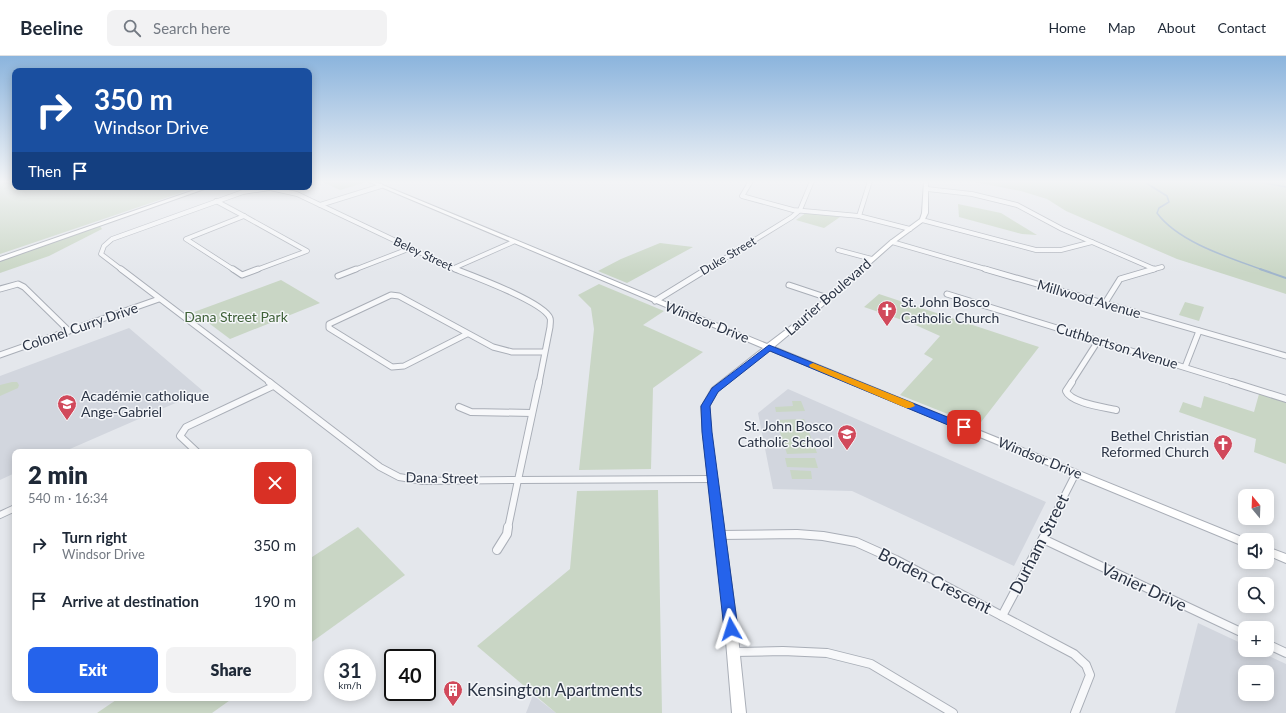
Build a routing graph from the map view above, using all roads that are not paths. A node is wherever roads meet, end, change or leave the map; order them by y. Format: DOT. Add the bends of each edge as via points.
graph roads {
  1 [pos="137,212"];
  2 [pos="186,212"];
  3 [pos="236,212"];
  4 [pos="334,212"];
  5 [pos="442,212"];
  6 [pos="798,212"];
  7 [pos="816,212"];
  8 [pos="860,212"];
  9 [pos="926,212"];
  10 [pos="1030,212"];
  11 [pos="244,216"];
  12 [pos="859,216"];
  13 [pos="922,220"];
  14 [pos="910,229"];
  15 [pos="514,242"];
  16 [pos="892,242"];
  17 [pos="1092,242"];
  18 [pos="410,248"];
  19 [pos="838,250"];
  20 [pos="0,259"];
  21 [pos="872,259"];
  22 [pos="1162,267"];
  23 [pos="454,268"];
  24 [pos="1152,268"];
  25 [pos="338,276"];
  26 [pos="789,285"];
  27 [pos="0,289"];
  28 [pos="947,294"];
  29 [pos="828,298"];
  30 [pos="159,299"];
  31 [pos="655,301"];
  32 [pos="1105,303"];
  33 [pos="69,331"];
  34 [pos="1199,331"];
  35 [pos="467,334"];
  36 [pos="1098,341"];
  37 [pos="769,348"];
  38 [pos="544,352"];
  39 [pos="0,355"];
  40 [pos="1286,356"];
  41 [pos="1185,367"];
  42 [pos="273,386"];
  43 [pos="1286,399"];
  44 [pos="459,407"];
  45 [pos="1116,410"];
  46 [pos="532,413"];
  47 [pos="194,449"];
  48 [pos="1076,473"];
  49 [pos="519,479"];
  50 [pos="712,479"];
  51 [pos="12,509"];
  52 [pos="0,515"];
  53 [pos="720,534"];
  54 [pos="1043,539"];
  55 [pos="1238,539"];
  56 [pos="497,550"];
  57 [pos="1274,554"];
  58 [pos="1286,559"];
  59 [pos="1002,616"];
  60 [pos="1238,631"];
  61 [pos="1274,647"];
  62 [pos="733,652"];
  63 [pos="1286,653"];
  64 [pos="738,713"];
  65 [pos="953,713"];
  66 [pos="1075,713"];
  1 -- 20 [label="street"];
  2 -- 30 [label="street, Beley Street" via="123,234 110,240 102,249 102,254"];
  3 -- 11 [label="street"];
  4 -- 18 [label="street, Beley Street"];
  5 -- 15 [label="street, Windsor Drive"];
  6 -- 31 [label="street, Duke Street"];
  7 -- 12 [label="street"];
  8 -- 12 [label="street"];
  9 -- 13 [label="street"];
  10 -- 17 [label="street"];
  11 -- 11 [label="street" via="186,239 242,275 307,251"];
  12 -- 14 [label="street"];
  13 -- 14 [label="street, Laurier Boulevard"];
  13 -- 17 [label="street" via="1036,250 1061,250"];
  14 -- 16 [label="street, Laurier Boulevard"];
  15 -- 23 [label="street"];
  15 -- 31 [label="street, Windsor Drive"];
  16 -- 21 [label="street, Laurier Boulevard"];
  16 -- 32 [label="street, Millwood Avenue"];
  17 -- 24 [label="street"];
  18 -- 23 [label="street, Beley Street"];
  18 -- 25 [label="street"];
  19 -- 21 [label="street"];
  21 -- 29 [label="street, Laurier Boulevard"];
  22 -- 24 [label="street"];
  23 -- 38 [label="street, Beley Street" via="544,310 550,318 550,327"];
  24 -- 32 [label="street" via="1120,279"];
  26 -- 29 [label="street"];
  27 -- 33 [label="street" via="18,284 24,287"];
  28 -- 36 [label="street, Cuthbertson Avenue"];
  29 -- 37 [label="street, Laurier Boulevard"];
  30 -- 33 [label="street, Colonel Curry Drive"];
  30 -- 42 [label="street, Dana Street"];
  31 -- 37 [label="street, Windsor Drive"];
  32 -- 34 [label="street, Millwood Avenue"];
  33 -- 39 [label="street, Colonel Curry Drive"];
  34 -- 40 [label="street, Millwood Avenue"];
  34 -- 41 [label="street"];
  35 -- 35 [label="street" via="399,296 391,295 328,324 329,328 392,367 404,366"];
  35 -- 38 [label="street" via="493,347 512,352"];
  36 -- 41 [label="street, Cuthbertson Avenue"];
  36 -- 45 [label="street" via="1066,390 1068,396 1075,400"];
  37 -- 48 [label="street, Windsor Drive"];
  37 -- 50 [label="street, Laurier Boulevard" via="715,390 705,406"];
  38 -- 46 [label="street, Beley Street"];
  41 -- 43 [label="street, Cuthbertson Avenue"];
  42 -- 47 [label="street" via="186,427 180,436"];
  42 -- 49 [label="street, Dana Street" via="380,467 399,477 424,481"];
  44 -- 46 [label="street" via="471,412"];
  46 -- 49 [label="street, Beley Street"];
  48 -- 54 [label="street, Durham Street"];
  48 -- 55 [label="street, Windsor Drive"];
  49 -- 50 [label="street, Dana Street"];
  49 -- 56 [label="street, Beley Street" via="507,534"];
  50 -- 53 [label="street, Laurier Boulevard"];
  51 -- 52 [label="street"];
  53 -- 59 [label="street, Borden Crescent" via="797,534 856,542 896,560"];
  53 -- 62 [label="street, Laurier Boulevard"];
  54 -- 59 [label="street, Durham Street"];
  54 -- 60 [label="street, Vanier Drive"];
  57 -- 58 [label="street"];
  59 -- 66 [label="street, Borden Crescent" via="1074,654 1086,665 1090,676"];
  61 -- 63 [label="street"];
  62 -- 64 [label="street, Laurier Boulevard"];
  62 -- 65 [label="street" via="827,653 871,664"];
}
